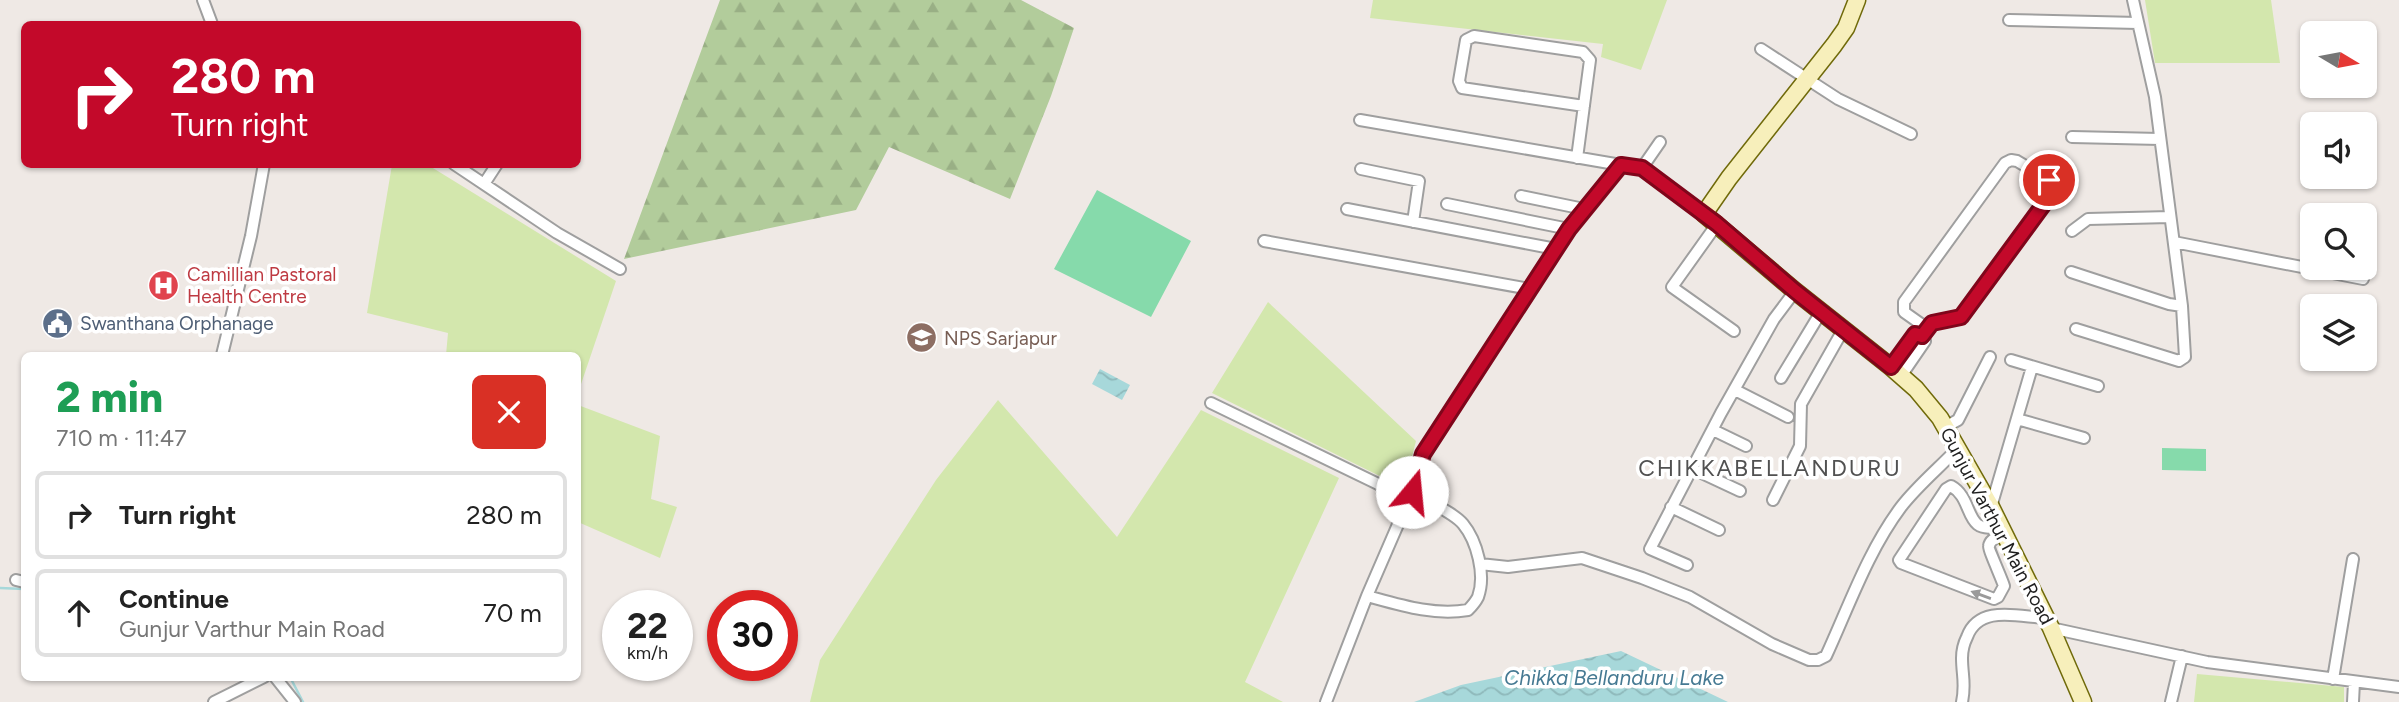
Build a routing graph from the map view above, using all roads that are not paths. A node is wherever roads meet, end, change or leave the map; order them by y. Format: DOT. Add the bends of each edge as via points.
graph roads {
  1 [pos="203,0"];
  2 [pos="1857,0"];
  3 [pos="2133,0"];
  4 [pos="2009,20"];
  5 [pos="211,21"];
  6 [pos="2138,23"];
  7 [pos="1761,50"];
  8 [pos="1807,79"];
  9 [pos="1584,106"];
  10 [pos="1360,120"];
  11 [pos="1911,134"];
  12 [pos="2072,137"];
  13 [pos="2160,139"];
  14 [pos="1660,142"];
  15 [pos="1577,158"];
  16 [pos="1621,165"];
  17 [pos="263,168"];
  18 [pos="460,168"];
  19 [pos="494,168"];
  20 [pos="1642,168"];
  21 [pos="1361,169"];
  22 [pos="484,184"];
  23 [pos="1521,196"];
  24 [pos="1447,204"];
  25 [pos="1347,209"];
  26 [pos="1584,209"];
  27 [pos="1704,214"];
  28 [pos="2170,217"];
  29 [pos="1413,222"];
  30 [pos="1717,224"];
  31 [pos="1569,229"];
  32 [pos="2072,231"];
  33 [pos="1264,241"];
  34 [pos="2174,242"];
  35 [pos="1556,249"];
  36 [pos="2300,267"];
  37 [pos="620,269"];
  38 [pos="2071,272"];
  39 [pos="1530,289"];
  40 [pos="1795,291"];
  41 [pos="2182,306"];
  42 [pos="1821,312"];
  43 [pos="2076,329"];
  44 [pos="1843,330"];
  45 [pos="1734,331"];
  46 [pos="1925,332"];
  47 [pos="223,352"];
  48 [pos="1990,357"];
  49 [pos="2011,360"];
  50 [pos="2032,367"];
  51 [pos="1896,372"];
  52 [pos="1781,378"];
  53 [pos="2098,386"];
  54 [pos="1735,390"];
  55 [pos="1211,402"];
  56 [pos="1788,417"];
  57 [pos="2017,419"];
  58 [pos="1945,427"];
  59 [pos="1713,430"];
  60 [pos="2084,438"];
  61 [pos="1746,446"];
  62 [pos="1957,449"];
  63 [pos="1693,469"];
  64 [pos="1740,491"];
  65 [pos="1410,495"];
  66 [pos="1773,500"];
  67 [pos="1671,507"];
  68 [pos="1991,507"];
  69 [pos="1718,530"];
  70 [pos="2001,530"];
  71 [pos="2353,559"];
  72 [pos="1480,564"];
  73 [pos="1687,565"];
  74 [pos="1367,596"];
  75 [pos="2049,623"];
  76 [pos="2182,656"];
  77 [pos="2333,679"];
  78 [pos="259,681"];
  79 [pos="278,681"];
  80 [pos="2354,682"];
  81 [pos="2399,687"];
  82 [pos="238,697"];
  83 [pos="214,702"];
  84 [pos="295,702"];
  85 [pos="1326,702"];
  86 [pos="1962,702"];
  87 [pos="2083,702"];
  88 [pos="2171,702"];
  89 [pos="2353,702"];
  1 -- 5 [label="street"];
  2 -- 8 [label="main road" via="1846,28"];
  3 -- 6 [label="street"];
  4 -- 6 [label="street"];
  6 -- 13 [label="street"];
  7 -- 8 [label="street"];
  8 -- 11 [label="street"];
  8 -- 27 [label="main road"];
  9 -- 9 [label="street" via="1462,88 1459,81 1466,40 1474,36 1583,52 1590,60"];
  9 -- 15 [label="street"];
  10 -- 15 [label="street"];
  12 -- 13 [label="street"];
  13 -- 28 [label="street"];
  14 -- 20 [label="street"];
  15 -- 16 [label="street"];
  16 -- 20 [label="street"];
  16 -- 26 [label="street"];
  17 -- 47 [label="street"];
  18 -- 22 [label="street"];
  19 -- 22 [label="street"];
  20 -- 27 [label="street"];
  21 -- 29 [label="street" via="1419,181"];
  22 -- 37 [label="street"];
  23 -- 26 [label="street"];
  24 -- 31 [label="street"];
  25 -- 29 [label="street"];
  26 -- 31 [label="street"];
  27 -- 30 [label="main road, Gunjur Varthur Main Road"];
  28 -- 32 [label="street" via="2088,219"];
  28 -- 34 [label="street"];
  29 -- 35 [label="street"];
  30 -- 40 [label="main road, Gunjur Varthur Main Road"];
  30 -- 45 [label="street" via="1672,288"];
  31 -- 35 [label="street"];
  33 -- 39 [label="street"];
  34 -- 36 [label="street"];
  34 -- 41 [label="street"];
  35 -- 39 [label="street"];
  38 -- 41 [label="street"];
  39 -- 65 [label="street" via="1423,454"];
  40 -- 42 [label="main road, Gunjur Varthur Main Road"];
  40 -- 54 [label="street"];
  41 -- 43 [label="street" via="2185,357 2179,361"];
  42 -- 44 [label="main road, Gunjur Varthur Main Road"];
  42 -- 52 [label="street"];
  44 -- 51 [label="main road, Gunjur Varthur Main Road"];
  44 -- 66 [label="street" via="1801,404 1800,446"];
  46 -- 46 [label="street" via="1904,312 1904,302 2005,163 2017,161 2049,180 2052,193 1961,317 1932,323"];
  46 -- 51 [label="street" via="1915,334"];
  48 -- 58 [label="street" via="1958,420"];
  49 -- 50 [label="street"];
  50 -- 53 [label="street"];
  50 -- 57 [label="street"];
  51 -- 58 [label="main road, Gunjur Varthur Main Road" via="1916,389"];
  54 -- 56 [label="street"];
  54 -- 59 [label="street"];
  55 -- 65 [label="street"];
  57 -- 60 [label="street"];
  57 -- 68 [label="street"];
  58 -- 62 [label="main road, Gunjur Varthur Main Road"];
  59 -- 61 [label="street"];
  59 -- 63 [label="street"];
  62 -- 68 [label="main road, Gunjur Varthur Main Road"];
  62 -- 72 [label="street" via="1902,506 1859,582 1826,656 1818,660 1772,644 1690,597 1582,558 1508,567"];
  63 -- 64 [label="street"];
  63 -- 67 [label="street"];
  65 -- 72 [label="street" via="1461,522"];
  65 -- 74 [label="street"];
  67 -- 69 [label="street"];
  67 -- 73 [label="street" via="1650,549"];
  68 -- 70 [label="main road, Gunjur Varthur Main Road"];
  70 -- 70 [label="street, one-way" via="1989,545 2004,586 1994,599 1899,560 1951,486 1958,490 1977,526"];
  70 -- 75 [label="main road, Gunjur Varthur Main Road"];
  71 -- 77 [label="street"];
  72 -- 74 [label="street" via="1478,598 1468,610 1449,613"];
  74 -- 85 [label="street"];
  75 -- 76 [label="street"];
  75 -- 86 [label="street" via="1996,614 1970,628 1962,659"];
  75 -- 87 [label="main road, Gunjur Varthur Main Road"];
  76 -- 77 [label="street"];
  76 -- 88 [label="street"];
  77 -- 80 [label="street"];
  78 -- 82 [label="street"];
  79 -- 84 [label="street"];
  80 -- 81 [label="street"];
  80 -- 89 [label="street"];
  82 -- 83 [label="street"];
}
